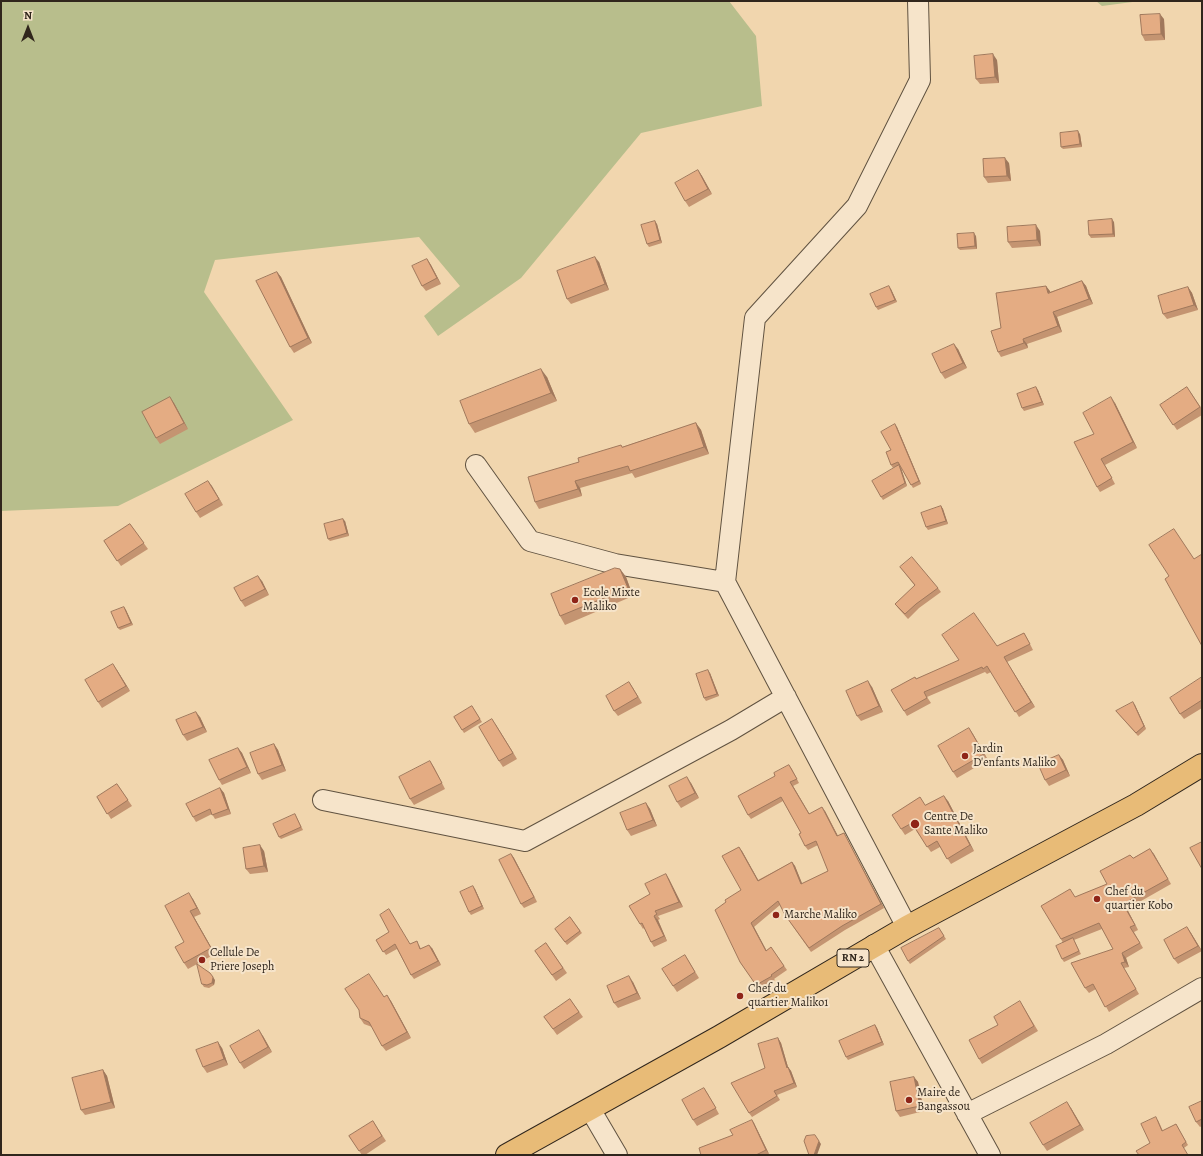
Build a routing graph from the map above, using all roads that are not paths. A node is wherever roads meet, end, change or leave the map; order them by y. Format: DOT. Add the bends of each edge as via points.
graph roads {
  1 [pos="918,1"];
  2 [pos="476,465"];
  3 [pos="725,582"];
  4 [pos="786,697"];
  5 [pos="1202,765"];
  6 [pos="323,800"];
  7 [pos="907,927"];
  8 [pos="874,945"];
  9 [pos="1202,988"];
  10 [pos="590,1109"];
  11 [pos="967,1114"];
  12 [pos="507,1155"];
  13 [pos="617,1155"];
  14 [pos="990,1155"];
  1 -- 3 [label="street" via="920,80 857,206 755,318"];
  2 -- 3 [label="street" via="530,541 615,564"];
  3 -- 4 [label="street"];
  4 -- 6 [label="street" via="731,730 525,841"];
  4 -- 7 [label="street"];
  5 -- 7 [label="main road, RN 2" via="1136,805"];
  7 -- 8 [label="main road, RN 2"];
  8 -- 10 [label="main road, RN 2"];
  8 -- 11 [label="street"];
  9 -- 11 [label="street" via="1106,1044"];
  10 -- 12 [label="main road, RN 2"];
  10 -- 13 [label="street"];
  11 -- 14 [label="street"];
}
